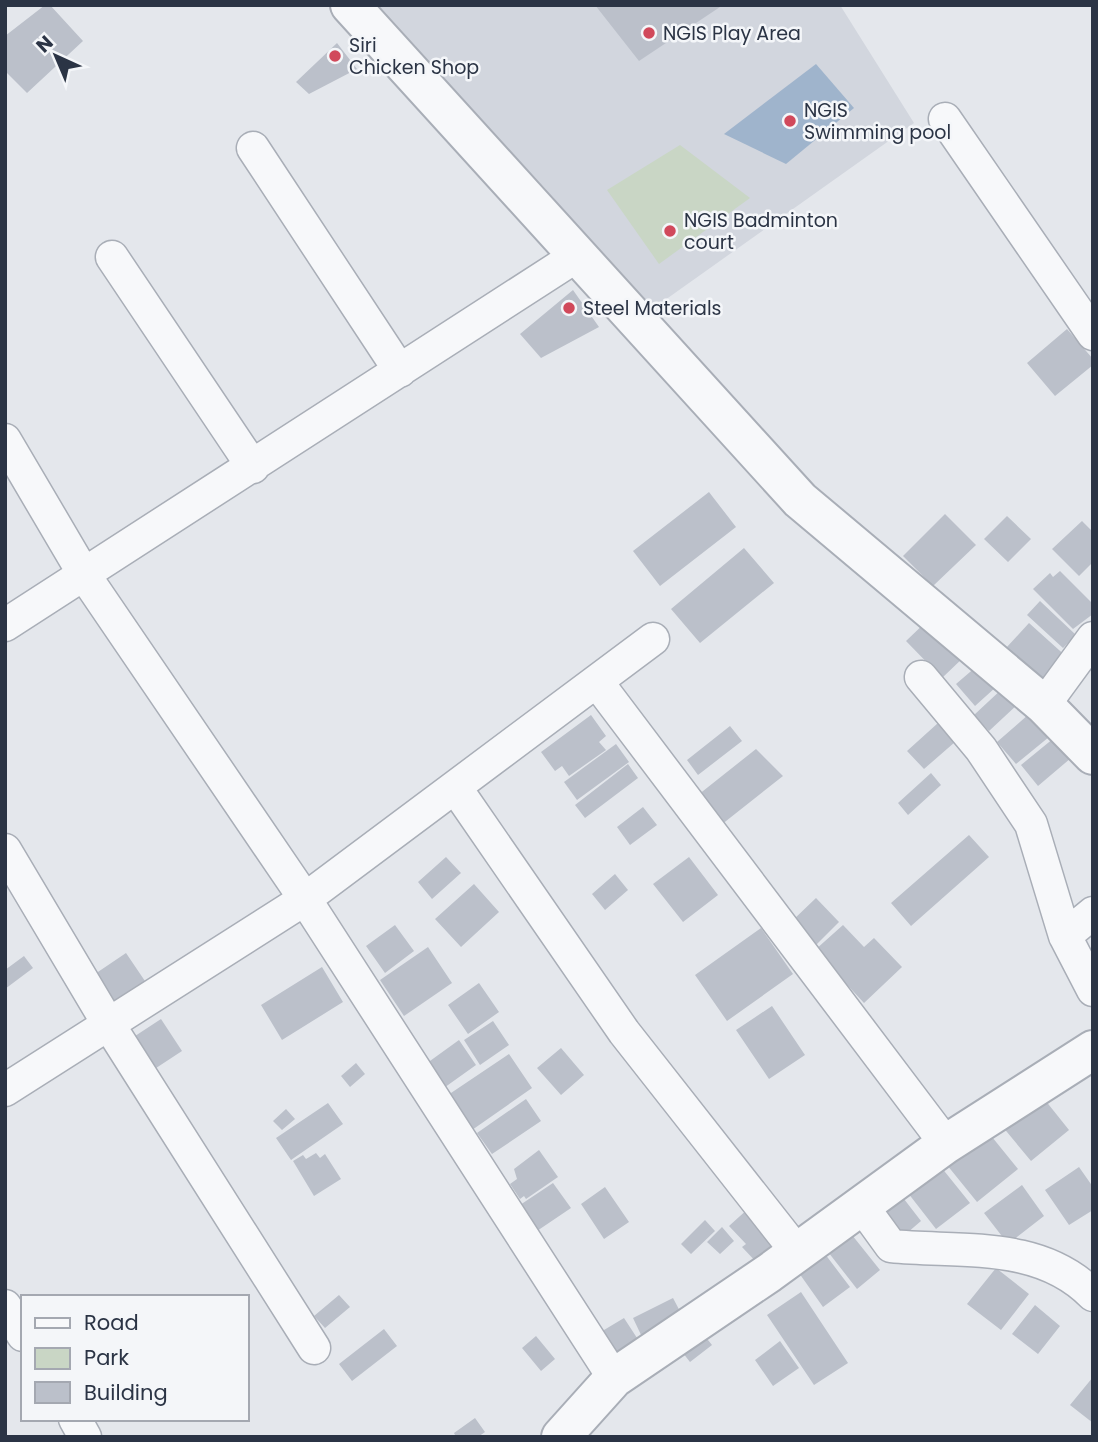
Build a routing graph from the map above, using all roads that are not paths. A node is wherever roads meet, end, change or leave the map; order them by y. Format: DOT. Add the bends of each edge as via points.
graph roads {
  1 [pos="350,5"];
  2 [pos="944,119"];
  3 [pos="253,148"];
  4 [pos="578,254"];
  5 [pos="112,257"];
  6 [pos="1093,334"];
  7 [pos="400,371"];
  8 [pos="5,440"];
  9 [pos="253,467"];
  10 [pos="85,576"];
  11 [pos="5,625"];
  12 [pos="1093,638"];
  13 [pos="653,639"];
  14 [pos="921,677"];
  15 [pos="597,681"];
  16 [pos="1044,705"];
  17 [pos="1091,749"];
  18 [pos="455,788"];
  19 [pos="5,850"];
  20 [pos="305,899"];
  21 [pos="1093,914"];
  22 [pos="1065,936"];
  23 [pos="1093,990"];
  24 [pos="109,1025"];
  25 [pos="1093,1050"];
  26 [pos="5,1090"];
  27 [pos="946,1144"];
  28 [pos="862,1206"];
  29 [pos="797,1252"];
  30 [pos="1093,1295"];
  31 [pos="5,1307"];
  32 [pos="21,1332"];
  33 [pos="314,1348"];
  34 [pos="614,1378"];
  35 [pos="76,1421"];
  36 [pos="85,1437"];
  37 [pos="561,1437"];
  1 -- 4 [label="street"];
  2 -- 6 [label="street"];
  3 -- 7 [label="street"];
  4 -- 7 [label="street"];
  4 -- 16 [label="street" via="800,500"];
  5 -- 9 [label="street"];
  7 -- 9 [label="street"];
  8 -- 10 [label="street"];
  9 -- 10 [label="street"];
  10 -- 11 [label="street"];
  10 -- 20 [label="street"];
  12 -- 16 [label="street"];
  13 -- 15 [label="street"];
  14 -- 22 [label="street" via="981,749 1031,824"];
  15 -- 18 [label="street"];
  15 -- 27 [label="street"];
  16 -- 17 [label="street"];
  18 -- 20 [label="street"];
  18 -- 29 [label="street" via="624,1032"];
  19 -- 24 [label="street"];
  20 -- 24 [label="street"];
  20 -- 34 [label="street"];
  21 -- 22 [label="street"];
  22 -- 23 [label="street"];
  24 -- 26 [label="street"];
  24 -- 33 [label="street"];
  25 -- 27 [label="street"];
  27 -- 28 [label="street"];
  28 -- 29 [label="street"];
  28 -- 30 [label="street" via="891,1246 992,1250 1046,1265"];
  29 -- 34 [label="street"];
  31 -- 32 [label="street"];
  34 -- 37 [label="street"];
  35 -- 36 [label="street"];
}
